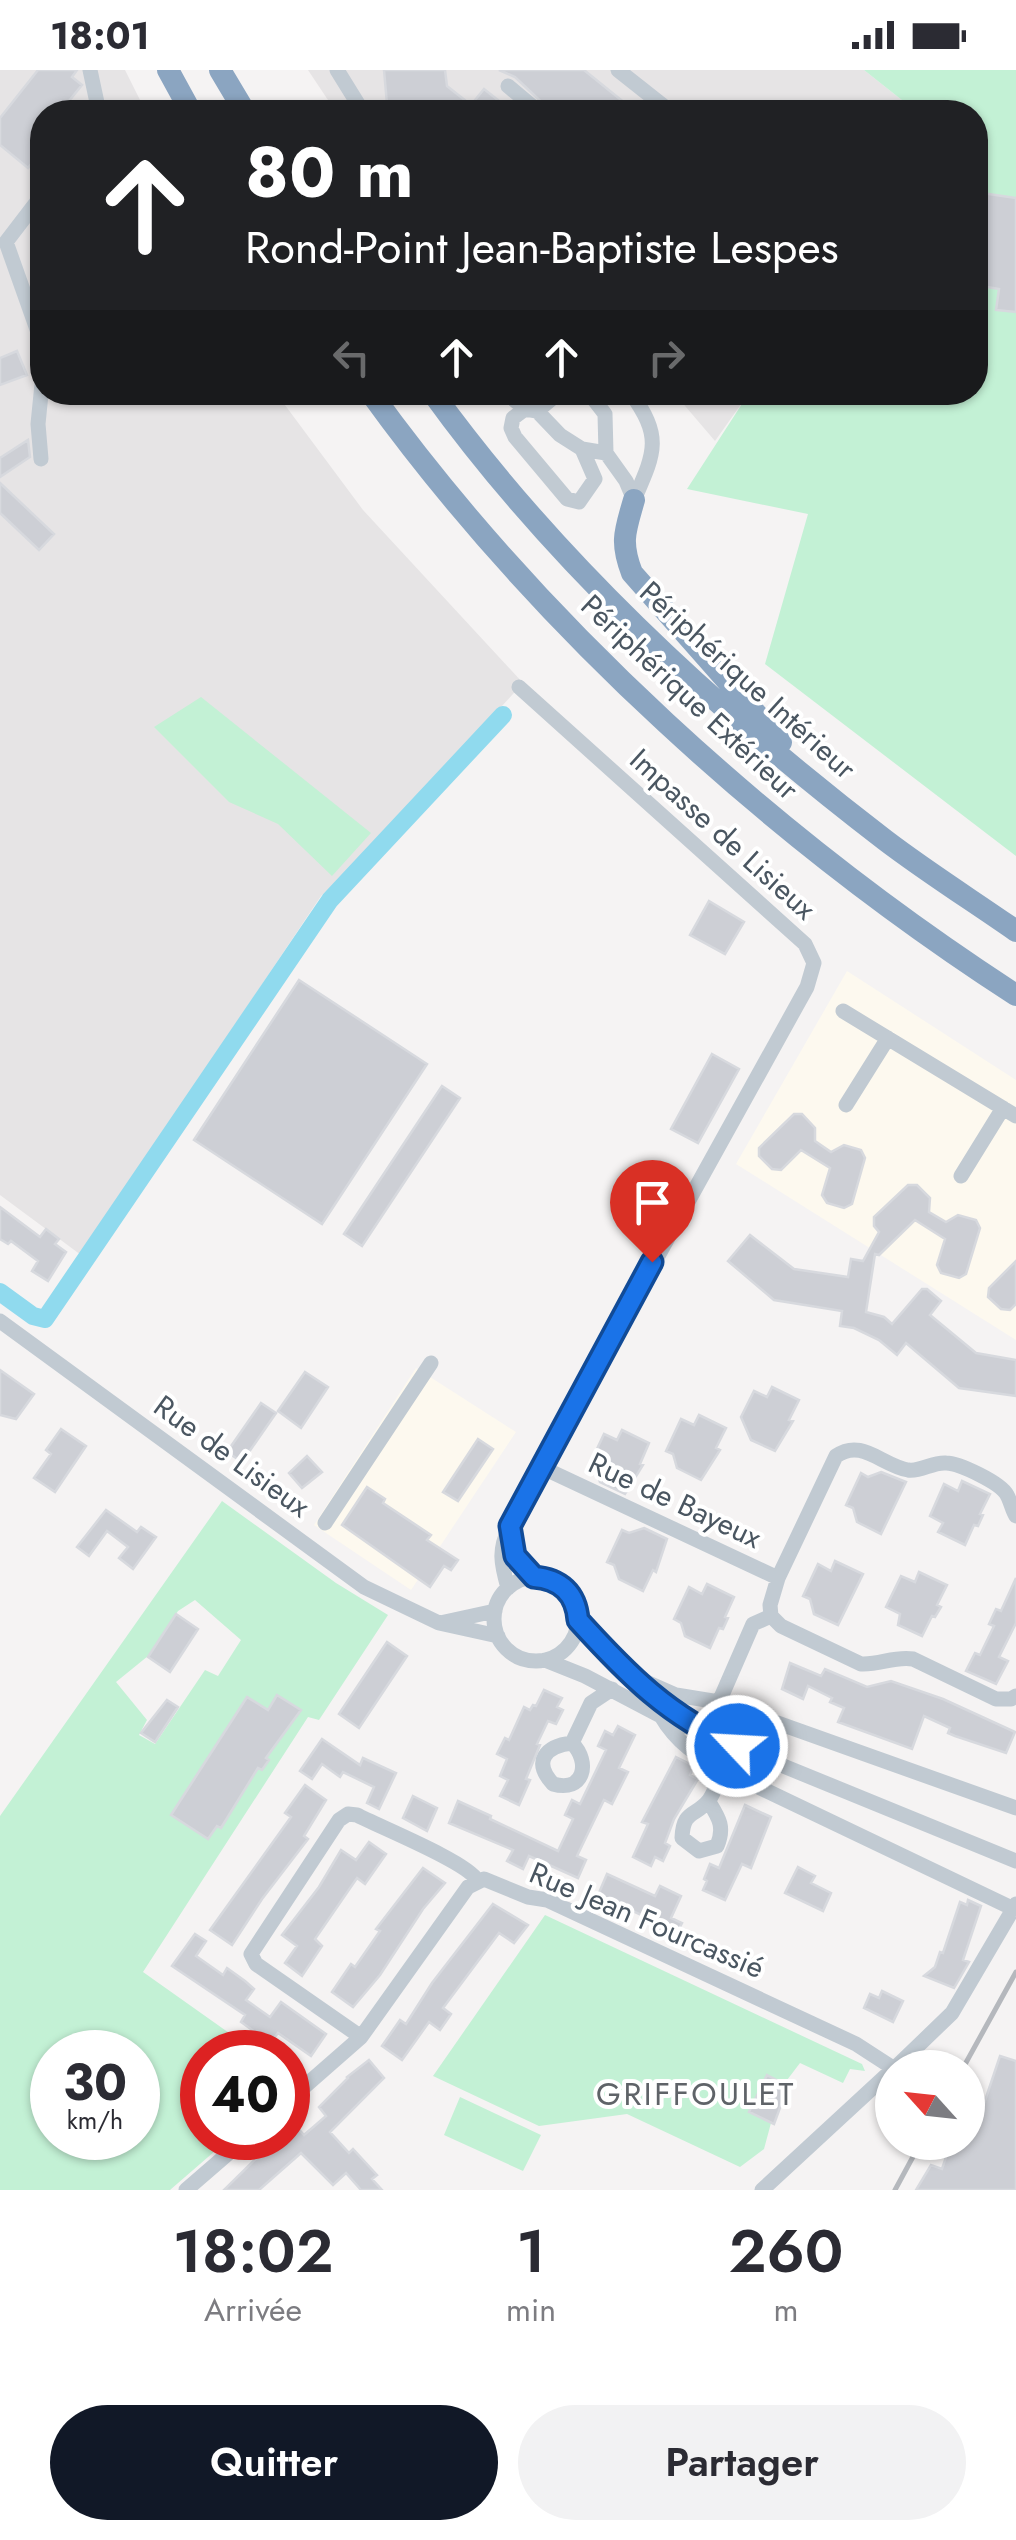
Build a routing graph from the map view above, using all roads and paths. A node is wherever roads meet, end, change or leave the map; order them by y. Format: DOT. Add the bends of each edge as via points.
graph roads {
  1 [pos="90,70"];
  2 [pos="168,70"];
  3 [pos="220,70"];
  4 [pos="337,70"];
  5 [pos="618,70"];
  6 [pos="508,86"];
  7 [pos="96,100"];
  8 [pos="184,100"];
  9 [pos="238,100"];
  10 [pos="356,100"];
  11 [pos="525,100"];
  12 [pos="656,100"];
  13 [pos="30,208"];
  14 [pos="3,241"];
  15 [pos="30,314"];
  16 [pos="40,405"];
  17 [pos="380,405"];
  18 [pos="442,405"];
  19 [pos="524,405"];
  20 [pos="539,405"];
  21 [pos="599,405"];
  22 [pos="639,405"];
  23 [pos="531,410"];
  24 [pos="582,449"];
  25 [pos="606,453"];
  26 [pos="41,459"];
  27 [pos="634,500"];
  28 [pos="519,687"];
  29 [pos="804,773"];
  30 [pos="1016,931"];
  31 [pos="1016,995"];
  32 [pos="844,1010"];
  33 [pos="888,1038"];
  34 [pos="846,1104"];
  35 [pos="1009,1112"];
  36 [pos="961,1176"];
  37 [pos="0,1321"];
  38 [pos="431,1363"];
  39 [pos="541,1468"];
  40 [pos="1016,1516"];
  41 [pos="325,1523"];
  42 [pos="510,1526"];
  43 [pos="534,1577"];
  44 [pos="778,1578"];
  45 [pos="508,1588"];
  46 [pos="495,1611"];
  47 [pos="770,1616"];
  48 [pos="578,1620"];
  49 [pos="439,1623"];
  50 [pos="498,1636"];
  51 [pos="545,1660"];
  52 [pos="626,1672"];
  53 [pos="585,1676"];
  54 [pos="612,1689"];
  55 [pos="1016,1696"];
  56 [pos="719,1702"];
  57 [pos="591,1703"];
  58 [pos="661,1716"];
  59 [pos="701,1730"];
  60 [pos="572,1743"];
  61 [pos="723,1770"];
  62 [pos="708,1802"];
  63 [pos="1016,1808"];
  64 [pos="1016,1861"];
  65 [pos="476,1880"];
  66 [pos="1015,1906"];
  67 [pos="361,2037"];
  68 [pos="913,2050"];
  69 [pos="875,2056"];
  70 [pos="310,2082"];
  71 [pos="875,2086"];
  72 [pos="221,2160"];
  73 [pos="186,2190"];
  74 [pos="762,2190"];
  1 -- 7 [label="street"];
  2 -- 8 [label="highway"];
  3 -- 9 [label="highway"];
  4 -- 10 [label="street"];
  5 -- 12 [label="street"];
  6 -- 11 [label="street"];
  13 -- 14 [label="street"];
  14 -- 15 [label="street"];
  16 -- 26 [label="street"];
  17 -- 31 [label="highway, Périphérique Extérieur" via="538,596 642,698 833,868"];
  18 -- 29 [label="highway, Périphérique Intérieur" via="573,560 702,688"];
  19 -- 23 [label="street"];
  20 -- 23 [label="street"];
  21 -- 25 [label="street" via="606,414"];
  22 -- 27 [label="street" via="652,437 650,464"];
  23 -- 24 [label="street"];
  23 -- 24 [label="street" via="513,418 515,437 567,499 579,502 595,480"];
  24 -- 25 [label="street"];
  25 -- 27 [label="street"];
  27 -- 29 [label="highway" via="624,536 632,573 760,714"];
  28 -- 39 [label="street, Impasse de Lisieux" via="805,944 814,962 807,987"];
  29 -- 30 [label="highway, Périphérique Intérieur"];
  32 -- 33 [label="street"];
  33 -- 34 [label="street"];
  33 -- 35 [label="street"];
  35 -- 36 [label="street"];
  37 -- 49 [label="street, Rue de Lisieux" via="364,1587"];
  38 -- 41 [label="street"];
  39 -- 42 [label="street, Rue de Bayeux"];
  39 -- 44 [label="street, Rue de Bayeux"];
  40 -- 44 [label="street, Rue de Bayeux" via="995,1483 948,1462 904,1470 847,1448 836,1456"];
  42 -- 43 [label="street" via="515,1556"];
  42 -- 45 [label="street, Rue de Bayeux" via="500,1545"];
  43 -- 45 [label="street"];
  43 -- 48 [label="street" via="565,1588"];
  44 -- 47 [label="street"];
  45 -- 46 [label="street"];
  46 -- 49 [label="street"];
  46 -- 50 [label="street"];
  47 -- 55 [label="street" via="861,1664 898,1656 996,1699"];
  47 -- 56 [label="street" via="753,1624"];
  48 -- 51 [label="street" via="570,1644"];
  48 -- 52 [label="street"];
  49 -- 50 [label="street, Rue de Lisieux"];
  50 -- 51 [label="street" via="516,1656"];
  51 -- 53 [label="street"];
  52 -- 56 [label="street" via="676,1695"];
  52 -- 59 [label="street"];
  53 -- 54 [label="street"];
  53 -- 57 [label="street"];
  54 -- 57 [label="street"];
  54 -- 58 [label="street"];
  56 -- 63 [label="street"];
  57 -- 60 [label="street"];
  58 -- 59 [label="street"];
  58 -- 61 [label="street" via="691,1752"];
  59 -- 64 [label="street"];
  61 -- 62 [label="street"];
  61 -- 66 [label="street"];
  65 -- 67 [label="street"];
  65 -- 67 [label="street, Rue Jean Fourcassié" via="356,1815 339,1820 251,1954"];
  65 -- 69 [label="street, Rue Jean Fourcassié" via="547,1900"];
  66 -- 68 [label="street" via="952,2012"];
  67 -- 70 [label="street"];
  71 -- 74 [label="street"];
  72 -- 73 [label="street"];
}
